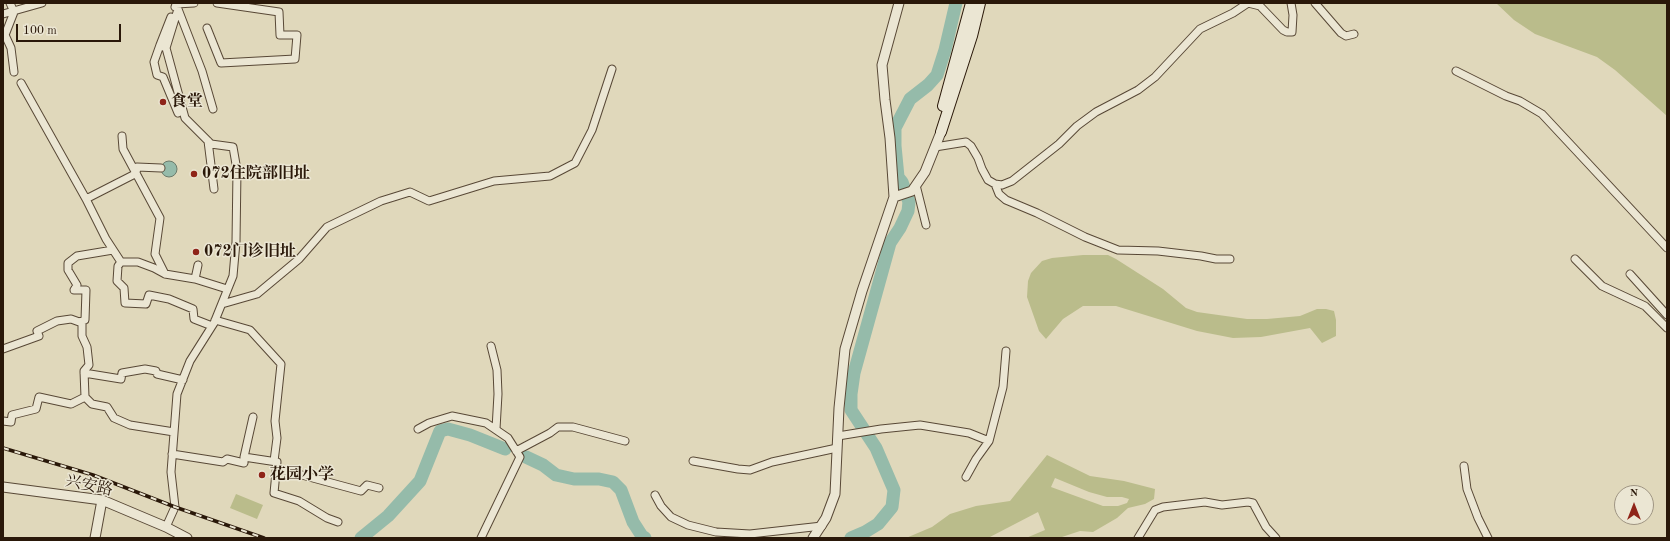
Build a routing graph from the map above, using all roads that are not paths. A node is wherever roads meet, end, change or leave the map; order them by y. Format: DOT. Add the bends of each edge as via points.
graph roads {
  1 [pos="10,3"];
  2 [pos="42,3"];
  3 [pos="194,3"];
  4 [pos="217,3"];
  5 [pos="899,3"];
  6 [pos="971,3"];
  7 [pos="980,3"];
  8 [pos="1291,3"];
  9 [pos="1315,3"];
  10 [pos="177,5"];
  11 [pos="14,12"];
  12 [pos="3,14"];
  13 [pos="207,28"];
  14 [pos="1354,34"];
  15 [pos="163,47"];
  16 [pos="612,69"];
  17 [pos="1456,71"];
  18 [pos="14,72"];
  19 [pos="21,83"];
  20 [pos="213,109"];
  21 [pos="178,113"];
  22 [pos="941,132"];
  23 [pos="122,136"];
  24 [pos="208,141"];
  25 [pos="935,147"];
  26 [pos="161,168"];
  27 [pos="136,173"];
  28 [pos="995,184"];
  29 [pos="914,188"];
  30 [pos="214,189"];
  31 [pos="894,197"];
  32 [pos="86,199"];
  33 [pos="926,225"];
  34 [pos="1667,248"];
  35 [pos="113,250"];
  36 [pos="1230,259"];
  37 [pos="1575,259"];
  38 [pos="121,262"];
  39 [pos="198,266"];
  40 [pos="165,274"];
  41 [pos="1630,274"];
  42 [pos="195,280"];
  43 [pos="227,289"];
  44 [pos="222,304"];
  45 [pos="1667,314"];
  46 [pos="80,322"];
  47 [pos="213,323"];
  48 [pos="1667,328"];
  49 [pos="491,346"];
  50 [pos="3,349"];
  51 [pos="1006,350"];
  52 [pos="84,373"];
  53 [pos="183,380"];
  54 [pos="85,397"];
  55 [pos="252,417"];
  56 [pos="3,421"];
  57 [pos="418,429"];
  58 [pos="496,430"];
  59 [pos="174,432"];
  60 [pos="838,436"];
  61 [pos="625,441"];
  62 [pos="989,441"];
  63 [pos="837,448"];
  64 [pos="516,451"];
  65 [pos="172,454"];
  66 [pos="244,458"];
  67 [pos="693,461"];
  68 [pos="275,465"];
  69 [pos="1464,466"];
  70 [pos="966,477"];
  71 [pos="3,487"];
  72 [pos="379,488"];
  73 [pos="655,495"];
  74 [pos="102,500"];
  75 [pos="338,522"];
  76 [pos="166,526"];
  77 [pos="822,526"];
  78 [pos="183,537"];
  79 [pos="95,538"];
  80 [pos="481,538"];
  81 [pos="813,538"];
  82 [pos="1138,538"];
  83 [pos="1276,538"];
  84 [pos="1488,538"];
  1 -- 11 [label="street"];
  2 -- 11 [label="street"];
  3 -- 10 [label="street"];
  4 -- 13 [label="street" via="280,12 280,35 297,35 295,59 221,63"];
  5 -- 31 [label="street" via="882,65"];
  6 -- 22 [label="main road" via="942,112"];
  7 -- 22 [label="main road"];
  8 -- 28 [label="street" via="1292,32 1283,30 1260,6 1248,3 1200,29 1138,90 1096,112 1076,126 1059,144 1012,181 1002,185"];
  9 -- 14 [label="street" via="1341,34"];
  10 -- 15 [label="street"];
  10 -- 20 [label="street" via="202,71"];
  11 -- 12 [label="street"];
  11 -- 18 [label="street" via="5,36 11,48"];
  15 -- 21 [label="street" via="154,62 157,75 163,77"];
  15 -- 24 [label="street" via="186,118"];
  16 -- 44 [label="street" via="592,130 575,163 550,176 494,181 429,201 410,192 380,201 327,227 299,259 257,294"];
  17 -- 34 [label="street" via="1542,114"];
  19 -- 32 [label="street"];
  22 -- 25 [label="street"];
  23 -- 27 [label="street" via="123,149"];
  24 -- 30 [label="street"];
  24 -- 43 [label="street" via="211,144 233,147 237,170 235,263"];
  25 -- 28 [label="street" via="966,142 972,146 988,180"];
  25 -- 29 [label="street" via="925,172"];
  26 -- 27 [label="street" via="137,167"];
  27 -- 32 [label="street"];
  27 -- 40 [label="street" via="160,218 155,254"];
  28 -- 36 [label="street" via="999,194 1006,200 1118,250 1158,251"];
  29 -- 31 [label="street"];
  29 -- 33 [label="street"];
  31 -- 60 [label="street" via="845,350 838,408"];
  32 -- 35 [label="street"];
  35 -- 38 [label="street"];
  35 -- 46 [label="street" via="77,256 68,263 68,270 77,285 74,290 86,290 85,320"];
  37 -- 48 [label="street" via="1602,286 1645,306"];
  38 -- 40 [label="street" via="138,262"];
  38 -- 47 [label="street" via="118,266 117,280 124,288 125,303 146,304 149,295 169,299 193,309 194,319"];
  39 -- 42 [label="street"];
  40 -- 42 [label="street"];
  41 -- 45 [label="street"];
  42 -- 43 [label="street"];
  43 -- 44 [label="street"];
  44 -- 47 [label="street"];
  46 -- 50 [label="street" via="71,319 57,321 37,331 39,336"];
  46 -- 52 [label="street" via="89,365"];
  47 -- 53 [label="street" via="190,360"];
  47 -- 68 [label="street" via="250,330 281,364 275,420"];
  49 -- 58 [label="street" via="497,370"];
  51 -- 62 [label="street" via="1003,387"];
  52 -- 53 [label="street" via="121,379 122,373 145,369"];
  52 -- 54 [label="street"];
  53 -- 59 [label="street" via="177,394"];
  54 -- 56 [label="street" via="71,404 40,397 36,409 12,415 12,422"];
  54 -- 59 [label="street" via="92,404 107,407 114,418 130,425"];
  55 -- 66 [label="street"];
  57 -- 58 [label="street" via="452,416 486,423"];
  58 -- 64 [label="street" via="508,438"];
  59 -- 65 [label="street"];
  60 -- 62 [label="street" via="920,425 970,432"];
  60 -- 63 [label="street"];
  61 -- 64 [label="street" via="573,427 558,427 550,434"];
  62 -- 70 [label="street"];
  63 -- 67 [label="street" via="772,462 750,470"];
  63 -- 77 [label="street" via="835,494"];
  64 -- 80 [label="street" via="520,458"];
  65 -- 66 [label="street" via="223,462 226,459 244,463"];
  65 -- 76 [label="street" via="171,472 175,507"];
  66 -- 68 [label="street"];
  68 -- 72 [label="street" via="361,491 367,485"];
  68 -- 75 [label="street" via="274,493 299,500"];
  69 -- 84 [label="street" via="1467,489"];
  71 -- 74 [label="street, 兴安路"];
  73 -- 77 [label="street" via="671,517 688,525 716,532 750,534"];
  74 -- 76 [label="street, 兴安路"];
  74 -- 79 [label="street"];
  76 -- 78 [label="street, 兴安路"];
  77 -- 81 [label="street"];
  82 -- 83 [label="street" via="1155,510 1205,502 1222,505 1253,502 1266,527"];
}
